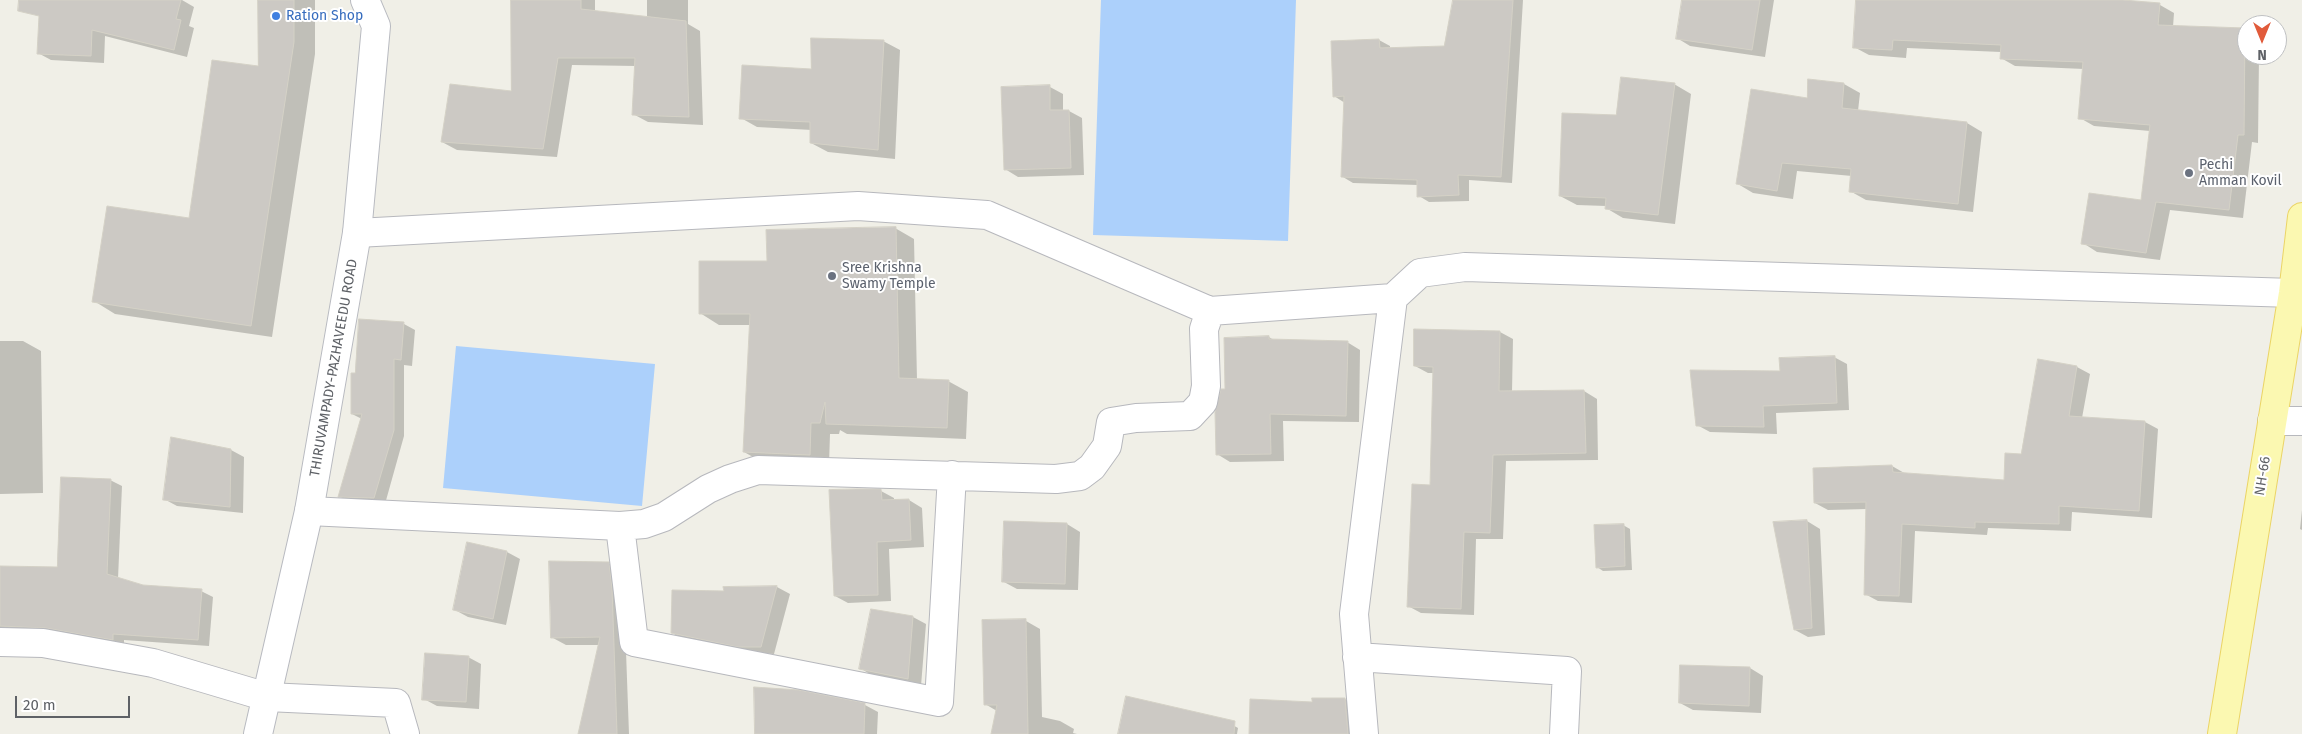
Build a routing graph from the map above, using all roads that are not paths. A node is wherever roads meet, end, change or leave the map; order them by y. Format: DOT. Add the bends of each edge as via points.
graph roads {
  1 [pos="366,0"];
  2 [pos="2302,217"];
  3 [pos="357,233"];
  4 [pos="2293,292"];
  5 [pos="1393,298"];
  6 [pos="1210,311"];
  7 [pos="2272,421"];
  8 [pos="2302,422"];
  9 [pos="952,475"];
  10 [pos="309,511"];
  11 [pos="620,526"];
  12 [pos="0,642"];
  13 [pos="1357,657"];
  14 [pos="267,697"];
  15 [pos="258,734"];
  16 [pos="405,734"];
  17 [pos="1364,734"];
  18 [pos="1564,734"];
  19 [pos="2222,734"];
  1 -- 3 [label="street, THIRUVAMPADY-PAZHAVEEDU ROAD" via="376,26"];
  2 -- 4 [label="main road, NH-66"];
  3 -- 6 [label="street" via="858,206 987,215"];
  3 -- 10 [label="street, THIRUVAMPADY-PAZHAVEEDU ROAD"];
  4 -- 5 [label="street" via="1465,267 1420,273"];
  4 -- 7 [label="main road, NH-66"];
  5 -- 6 [label="street"];
  5 -- 13 [label="street" via="1354,614"];
  6 -- 9 [label="street" via="1204,329 1206,386 1203,402 1190,416 1111,422 1107,446 1092,467 1080,476 1056,479"];
  7 -- 8 [label="street"];
  7 -- 19 [label="main road, NH-66"];
  9 -- 11 [label="street" via="758,470 708,489 664,517 644,524"];
  9 -- 11 [label="street" via="939,702 634,642"];
  10 -- 11 [label="street"];
  10 -- 14 [label="street, THIRUVAMPADY-PAZHAVEEDU ROAD"];
  12 -- 14 [label="street" via="43,643 153,663"];
  13 -- 17 [label="street"];
  13 -- 18 [label="street" via="1567,671"];
  14 -- 15 [label="street, THIRUVAMPADY-PAZHAVEEDU ROAD"];
  14 -- 16 [label="street" via="396,704"];
}
